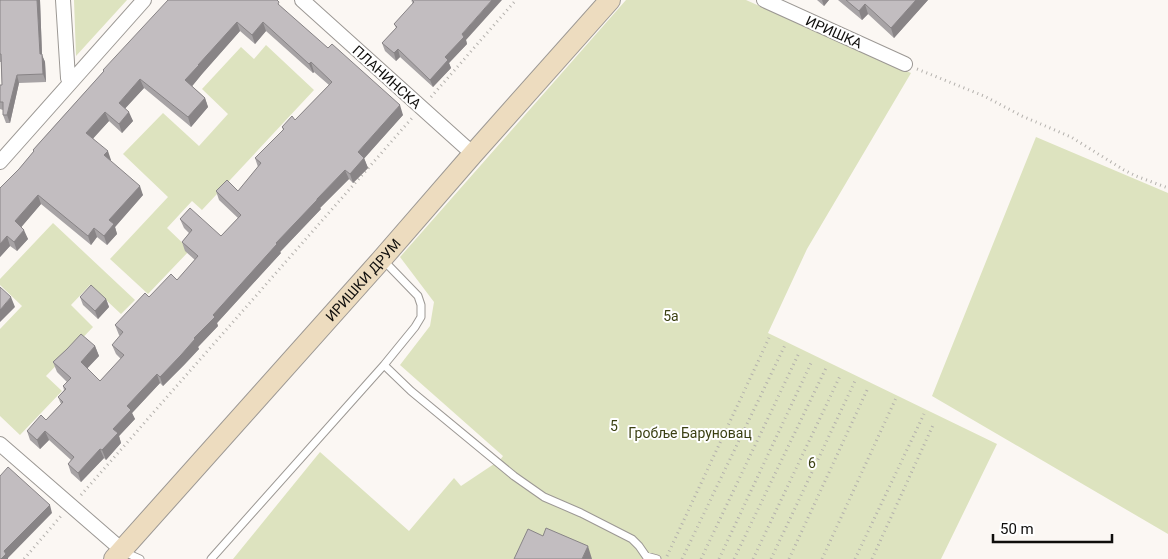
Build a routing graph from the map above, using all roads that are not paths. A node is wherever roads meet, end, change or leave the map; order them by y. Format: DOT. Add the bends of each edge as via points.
graph roads {
  1 [pos="63,0"];
  2 [pos="144,0"];
  3 [pos="302,0"];
  4 [pos="610,0"];
  5 [pos="764,0"];
  6 [pos="905,64"];
  7 [pos="70,82"];
  8 [pos="473,154"];
  9 [pos="0,162"];
  10 [pos="381,260"];
  11 [pos="384,365"];
  12 [pos="0,444"];
  13 [pos="125,556"];
  14 [pos="647,557"];
  15 [pos="211,559"];
  16 [pos="657,559"];
  1 -- 7 [label="street"];
  2 -- 7 [label="street"];
  3 -- 8 [label="street, ПЛАНИНСКА"];
  4 -- 8 [label="street, ИРИШКИ ДРУМ"];
  5 -- 6 [label="street, ИРИШКА"];
  7 -- 9 [label="street"];
  8 -- 10 [label="street, ИРИШКИ ДРУМ"];
  10 -- 11 [label="lane" via="418,296 421,305 415,327"];
  10 -- 13 [label="street, ИРИШКИ ДРУМ"];
  11 -- 14 [label="lane" via="514,476 544,497 632,538"];
  11 -- 15 [label="lane"];
  12 -- 13 [label="street"];
  14 -- 16 [label="lane"];
}
